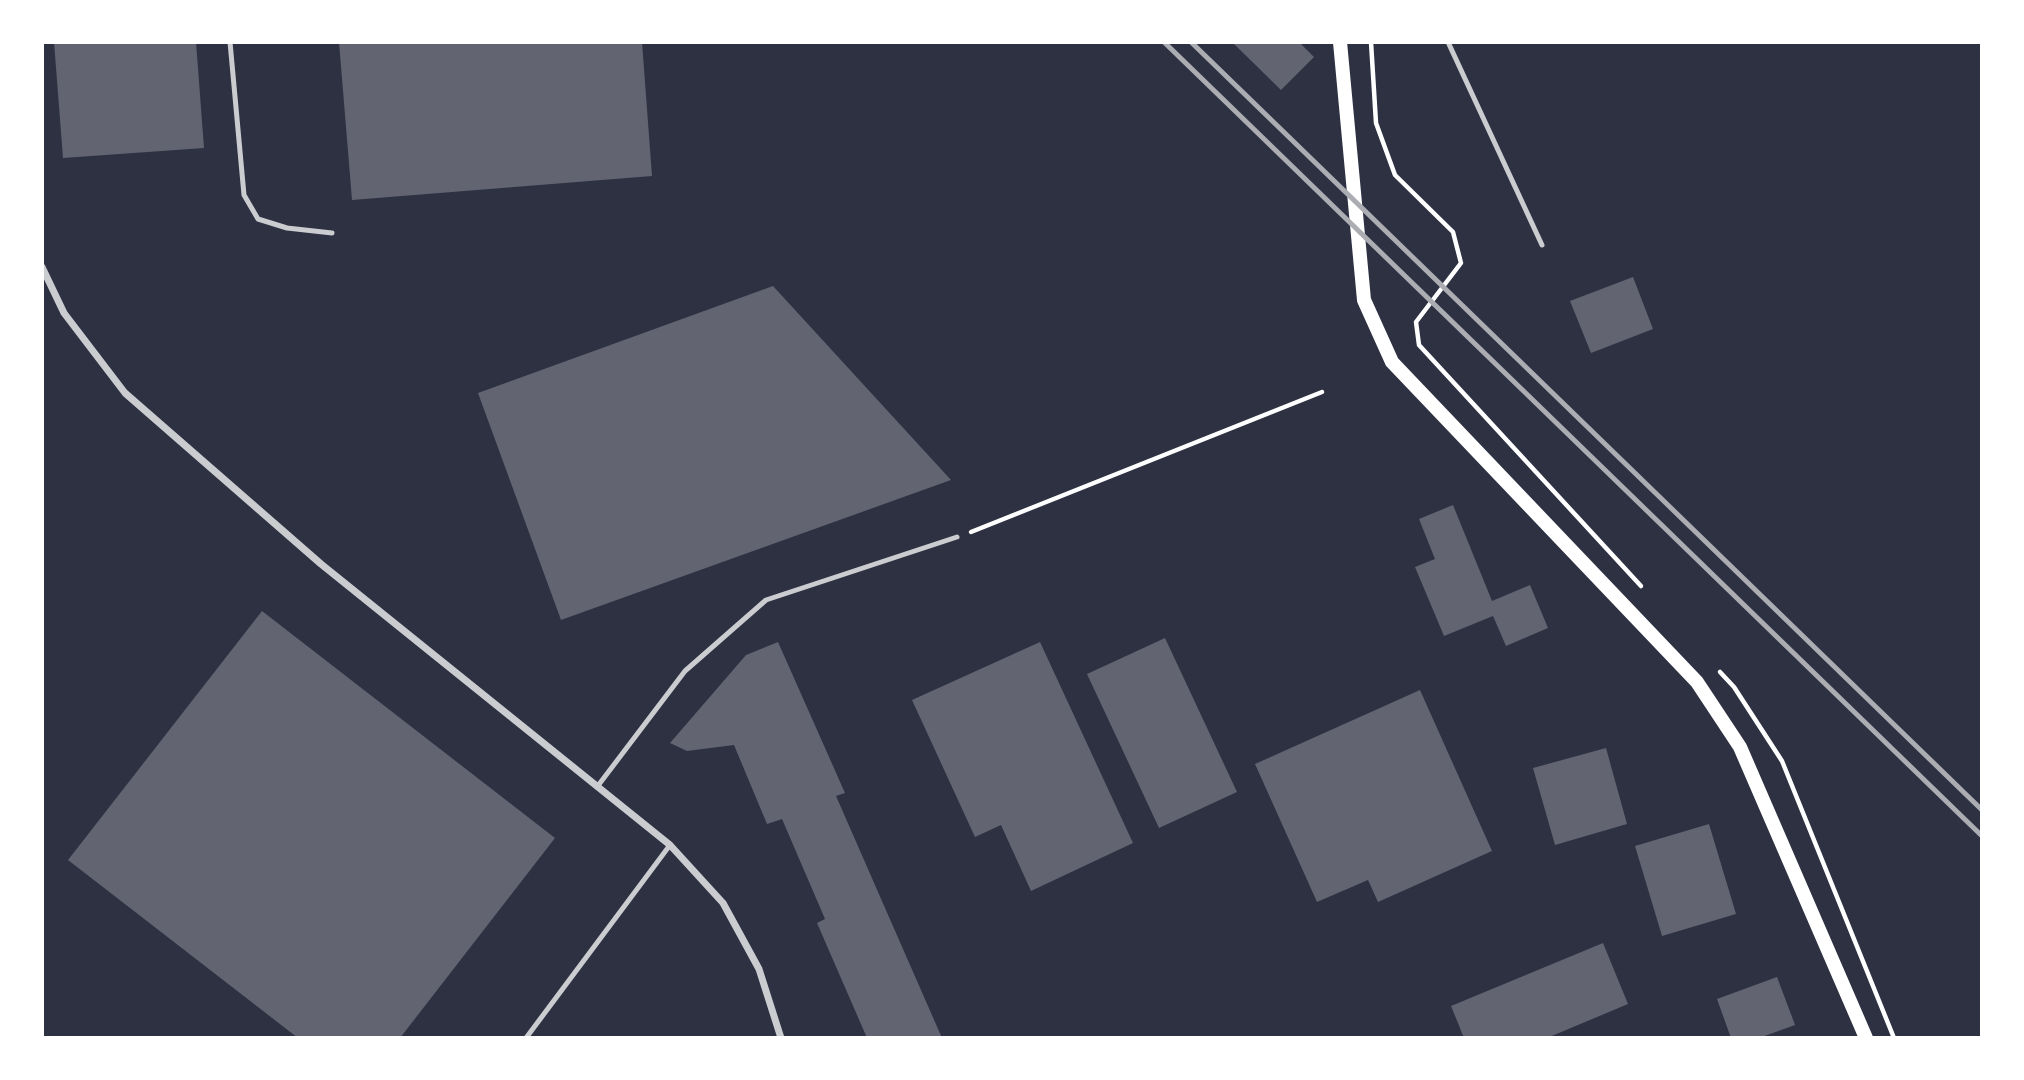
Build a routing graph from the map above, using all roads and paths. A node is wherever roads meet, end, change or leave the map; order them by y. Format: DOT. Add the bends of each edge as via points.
graph roads {
  1 [pos="230,42"];
  2 [pos="1340,42"];
  3 [pos="1371,42"];
  4 [pos="1448,42"];
  5 [pos="332,233"];
  6 [pos="1542,245"];
  7 [pos="42,267"];
  8 [pos="1322,392"];
  9 [pos="957,537"];
  10 [pos="1651,596"];
  11 [pos="1716,666"];
  12 [pos="597,787"];
  13 [pos="670,845"];
  14 [pos="526,1038"];
  15 [pos="781,1038"];
  16 [pos="1866,1038"];
  17 [pos="1894,1038"];
  1 -- 5 [label="lane" via="244,195 258,219"];
  2 -- 16 [label="main road" via="1364,300 1392,362 1697,682 1741,747"];
  3 -- 10 [label="path" via="1376,123 1395,175 1452,232 1461,263 1416,322 1419,345"];
  4 -- 6 [label="lane"];
  7 -- 12 [label="street" via="64,313 125,393 321,564"];
  8 -- 9 [label="path"];
  9 -- 12 [label="lane" via="766,600 685,671"];
  11 -- 17 [label="path" via="1782,761"];
  12 -- 13 [label="street"];
  13 -- 14 [label="lane"];
  13 -- 15 [label="street" via="723,903 759,969"];
}
